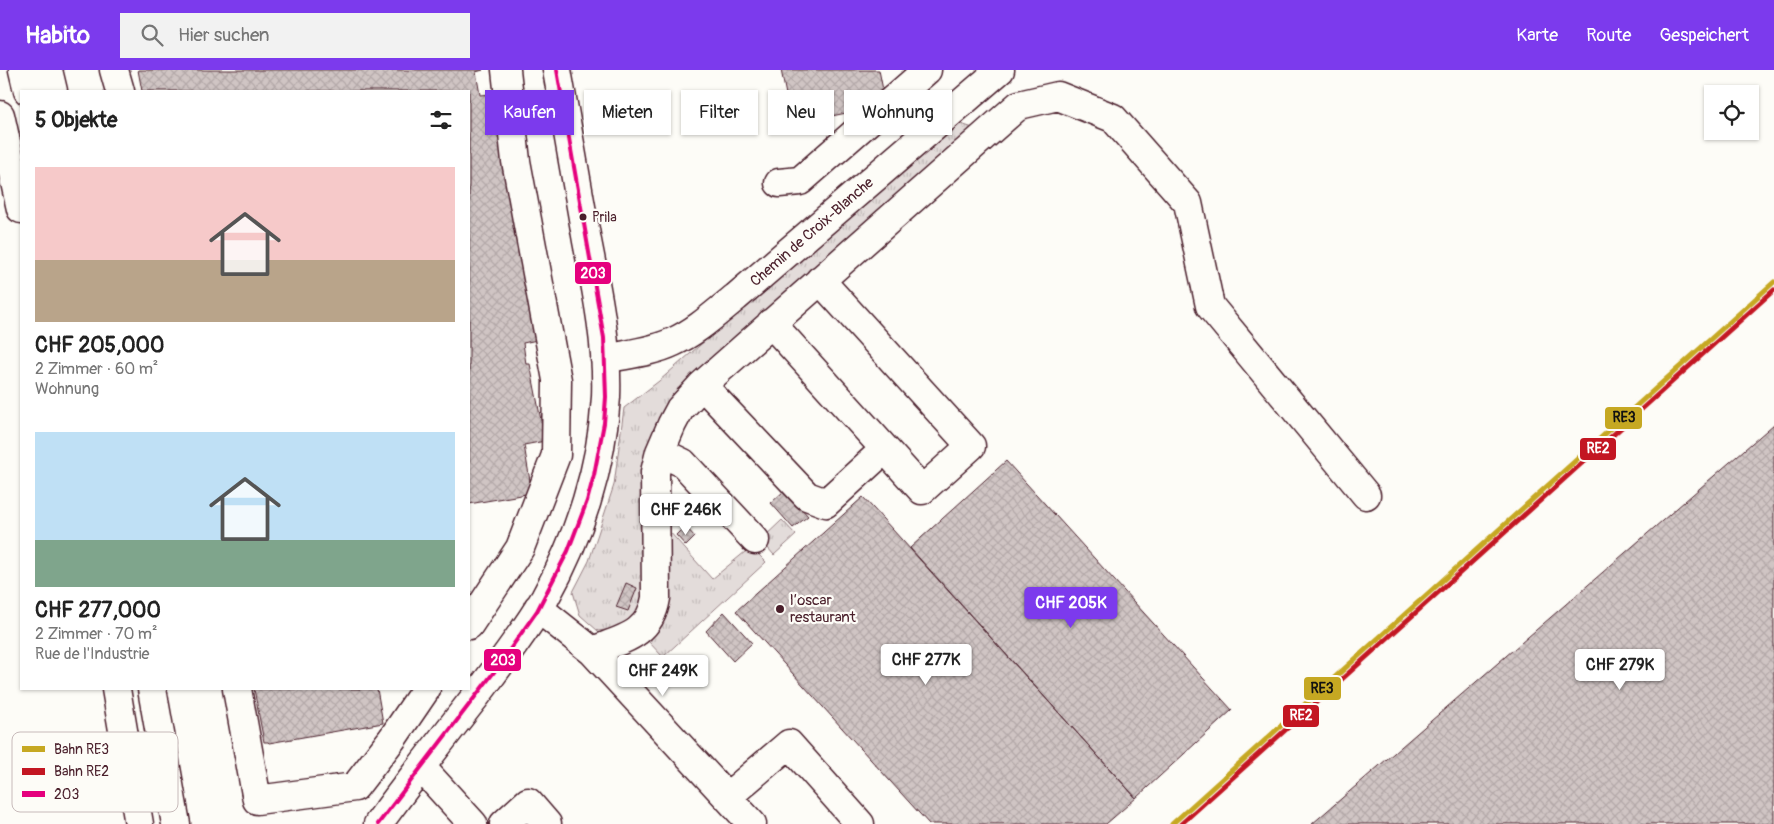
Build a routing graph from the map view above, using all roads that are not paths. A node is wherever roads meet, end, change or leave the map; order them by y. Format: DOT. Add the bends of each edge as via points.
graph roads {
  1 [pos="23,70"];
  2 [pos="48,70"];
  3 [pos="114,70"];
  4 [pos="506,70"];
  5 [pos="557,70"];
  6 [pos="927,70"];
  7 [pos="1000,70"];
  8 [pos="28,90"];
  9 [pos="53,90"];
  10 [pos="120,90"];
  11 [pos="0,115"];
  12 [pos="779,183"];
  13 [pos="20,204"];
  14 [pos="820,280"];
  15 [pos="771,323"];
  16 [pos="604,359"];
  17 [pos="702,385"];
  18 [pos="885,449"];
  19 [pos="660,452"];
  20 [pos="1366,495"];
  21 [pos="755,540"];
  22 [pos="538,608"];
  23 [pos="470,623"];
  24 [pos="592,651"];
  25 [pos="116,690"];
  26 [pos="152,690"];
  27 [pos="169,690"];
  28 [pos="237,690"];
  29 [pos="425,690"];
  30 [pos="123,732"];
  31 [pos="160,732"];
  32 [pos="176,732"];
  33 [pos="178,747"];
  34 [pos="421,767"];
  35 [pos="727,797"];
  36 [pos="188,824"];
  37 [pos="378,824"];
  38 [pos="473,824"];
  39 [pos="504,824"];
  40 [pos="547,824"];
  41 [pos="752,824"];
  42 [pos="860,824"];
  1 -- 8 [label="main road"];
  2 -- 9 [label="main road"];
  3 -- 10 [label="main road"];
  4 -- 23 [label="main road" via="516,161 557,380 556,455 520,548"];
  5 -- 16 [label="main road" via="599,304"];
  6 -- 12 [label="main road" via="800,181"];
  7 -- 16 [label="main road, Chemin de Croix-Blanche" via="695,330 648,351"];
  11 -- 13 [label="main road"];
  14 -- 15 [label="main road"];
  14 -- 18 [label="main road" via="971,446 922,490"];
  14 -- 20 [label="main road" via="1019,105 1058,96 1113,118 1188,203 1210,306"];
  15 -- 17 [label="main road"];
  15 -- 18 [label="main road"];
  16 -- 22 [label="main road" via="606,398 602,434 589,491 566,556"];
  17 -- 18 [label="main road" via="807,496 826,503"];
  17 -- 19 [label="main road" via="680,409"];
  19 -- 21 [label="main road" via="683,463"];
  19 -- 24 [label="main road" via="655,472 654,608 634,635"];
  22 -- 24 [label="main road"];
  22 -- 34 [label="main road" via="505,658"];
  24 -- 35 [label="main road"];
  25 -- 30 [label="main road"];
  26 -- 31 [label="main road"];
  27 -- 32 [label="main road"];
  28 -- 29 [label="main road" via="257,800 355,787"];
  33 -- 36 [label="main road"];
  34 -- 37 [label="main road"];
  34 -- 38 [label="main road"];
  35 -- 41 [label="main road"];
  35 -- 42 [label="main road" via="789,744"];
  39 -- 40 [label="main road" via="528,802"];
}
